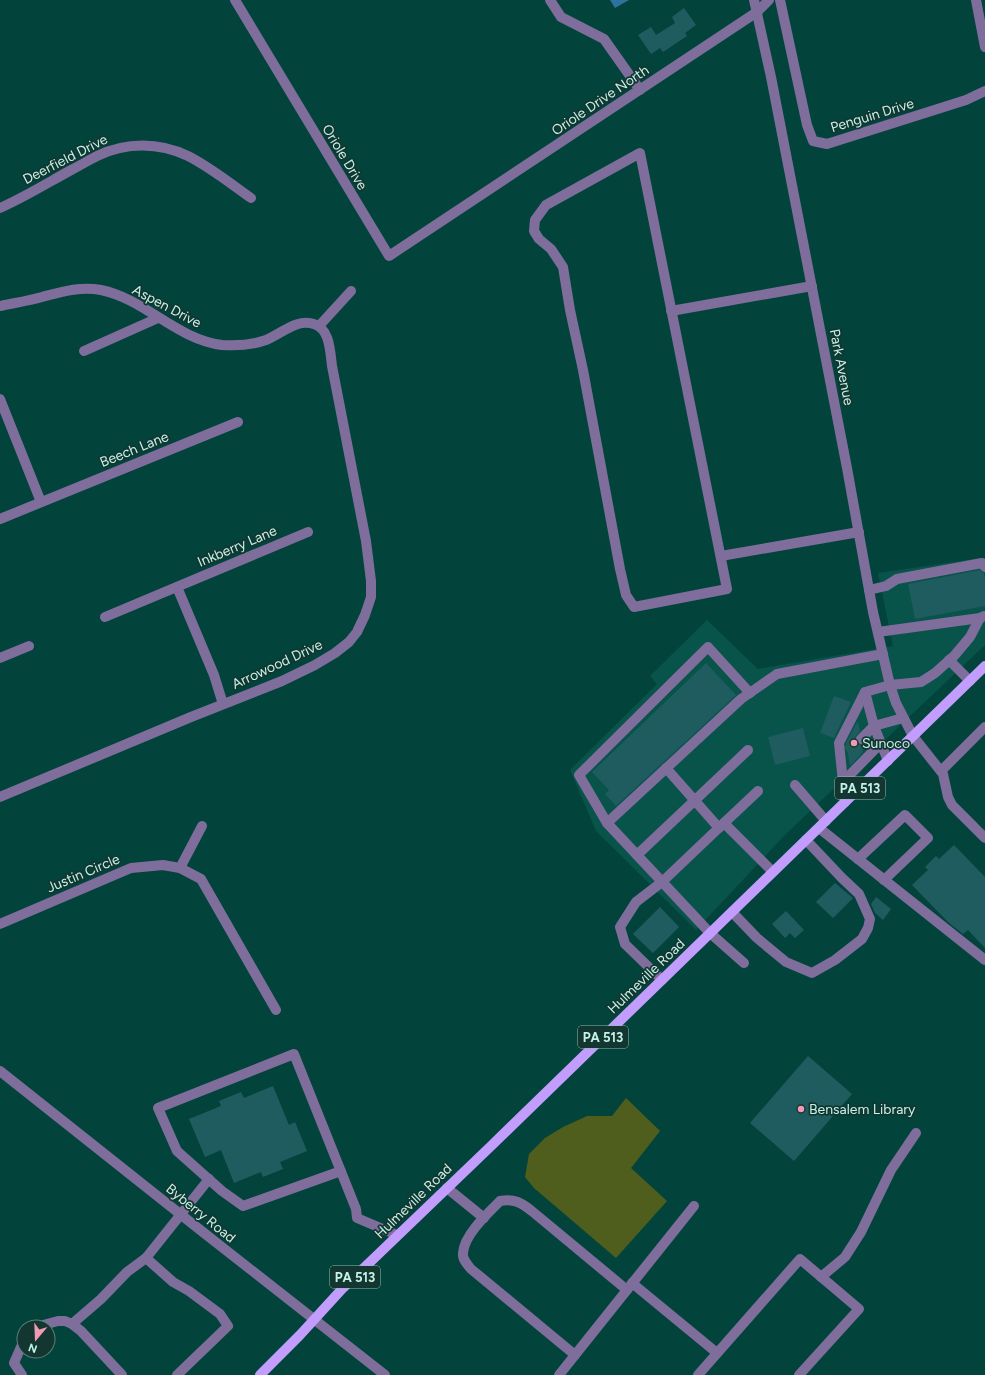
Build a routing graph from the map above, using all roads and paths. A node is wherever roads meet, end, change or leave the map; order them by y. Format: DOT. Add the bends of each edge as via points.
graph roads {
  1 [pos="235,0"];
  2 [pos="550,0"];
  3 [pos="754,0"];
  4 [pos="768,0"];
  5 [pos="780,0"];
  6 [pos="976,0"];
  7 [pos="757,12"];
  8 [pos="985,47"];
  9 [pos="640,90"];
  10 [pos="985,91"];
  11 [pos="251,198"];
  12 [pos="0,208"];
  13 [pos="459,210"];
  14 [pos="812,286"];
  15 [pos="351,291"];
  16 [pos="0,306"];
  17 [pos="671,311"];
  18 [pos="158,318"];
  19 [pos="319,326"];
  20 [pos="84,351"];
  21 [pos="0,399"];
  22 [pos="238,422"];
  23 [pos="40,502"];
  24 [pos="0,519"];
  25 [pos="308,532"];
  26 [pos="859,532"];
  27 [pos="721,556"];
  28 [pos="985,567"];
  29 [pos="177,587"];
  30 [pos="869,590"];
  31 [pos="106,617"];
  32 [pos="982,617"];
  33 [pos="878,632"];
  34 [pos="29,646"];
  35 [pos="883,654"];
  36 [pos="0,658"];
  37 [pos="949,660"];
  38 [pos="985,666"];
  39 [pos="970,681"];
  40 [pos="890,685"];
  41 [pos="865,692"];
  42 [pos="750,693"];
  43 [pos="223,704"];
  44 [pos="904,718"];
  45 [pos="874,726"];
  46 [pos="985,727"];
  47 [pos="913,736"];
  48 [pos="861,738"];
  49 [pos="880,744"];
  50 [pos="748,750"];
  51 [pos="888,761"];
  52 [pos="666,768"];
  53 [pos="941,771"];
  54 [pos="842,783"];
  55 [pos="795,785"];
  56 [pos="758,791"];
  57 [pos="0,796"];
  58 [pos="695,800"];
  59 [pos="845,802"];
  60 [pos="607,823"];
  61 [pos="822,824"];
  62 [pos="202,826"];
  63 [pos="722,826"];
  64 [pos="985,838"];
  65 [pos="806,840"];
  66 [pos="637,855"];
  67 [pos="858,859"];
  68 [pos="180,868"];
  69 [pos="773,872"];
  70 [pos="884,880"];
  71 [pos="662,882"];
  72 [pos="732,912"];
  73 [pos="0,924"];
  74 [pos="710,933"];
  75 [pos="985,960"];
  76 [pos="744,963"];
  77 [pos="662,980"];
  78 [pos="276,1010"];
  79 [pos="0,1071"];
  80 [pos="916,1133"];
  81 [pos="341,1171"];
  82 [pos="209,1180"];
  83 [pos="447,1188"];
  84 [pos="694,1206"];
  85 [pos="182,1215"];
  86 [pos="484,1218"];
  87 [pos="397,1236"];
  88 [pos="146,1258"];
  89 [pos="821,1277"];
  90 [pos="630,1287"];
  91 [pos="314,1320"];
  92 [pos="56,1322"];
  93 [pos="69,1322"];
  94 [pos="716,1353"];
  95 [pos="575,1355"];
  96 [pos="16,1358"];
  97 [pos="22,1375"];
  98 [pos="122,1375"];
  99 [pos="177,1375"];
  100 [pos="260,1375"];
  101 [pos="386,1375"];
  102 [pos="559,1375"];
  103 [pos="698,1375"];
  104 [pos="799,1375"];
  1 -- 13 [label="street, Oriole Drive" via="389,256"];
  2 -- 9 [label="street" via="561,18 604,39"];
  3 -- 7 [label="street, Park Avenue"];
  4 -- 7 [label="street"];
  5 -- 10 [label="street, Penguin Drive" via="807,125 813,141 827,144 966,100"];
  6 -- 8 [label="street"];
  7 -- 9 [label="street, Oriole Drive North"];
  7 -- 14 [label="street, Park Avenue"];
  9 -- 13 [label="street, Oriole Drive North"];
  11 -- 12 [label="street, Deerfield Drive" via="188,156 172,149 135,145 117,148 97,156"];
  14 -- 17 [label="street"];
  14 -- 26 [label="street, Park Avenue"];
  15 -- 19 [label="street"];
  16 -- 18 [label="street, Aspen Drive" via="66,290 99,290 124,299"];
  17 -- 27 [label="street"];
  17 -- 27 [label="street" via="640,153 546,205 535,220 534,231 563,267 626,596 634,607 727,589"];
  18 -- 19 [label="street, Aspen Drive" via="189,336 221,345 238,346 266,340 298,323 306,322"];
  18 -- 20 [label="street"];
  19 -- 43 [label="street, Arrowood Drive" via="327,337 330,351 366,541 371,597 357,632 335,653 282,681"];
  21 -- 23 [label="street"];
  22 -- 23 [label="street, Beech Lane"];
  23 -- 24 [label="street, Beech Lane"];
  25 -- 29 [label="street, Inkberry Lane"];
  26 -- 27 [label="street"];
  26 -- 30 [label="street, Park Avenue"];
  28 -- 30 [label="street" via="982,563 898,579 886,586"];
  29 -- 31 [label="street, Inkberry Lane"];
  29 -- 43 [label="street" via="214,675"];
  30 -- 33 [label="street, Park Avenue"];
  32 -- 33 [label="street"];
  32 -- 37 [label="street" via="970,637"];
  33 -- 35 [label="street, Park Avenue"];
  34 -- 36 [label="street"];
  35 -- 40 [label="street, Park Avenue"];
  35 -- 42 [label="street" via="777,674"];
  37 -- 39 [label="street"];
  37 -- 40 [label="street" via="921,682"];
  38 -- 39 [label="main road, Hulmeville Road / PA 513"];
  39 -- 47 [label="main road, Hulmeville Road / PA 513"];
  40 -- 41 [label="street"];
  40 -- 44 [label="street, Park Avenue"];
  41 -- 45 [label="street"];
  41 -- 54 [label="street" via="839,743 844,755"];
  42 -- 52 [label="street"];
  42 -- 60 [label="street" via="708,647 579,775"];
  43 -- 57 [label="street, Arrowood Drive"];
  44 -- 45 [label="street"];
  44 -- 47 [label="street, Park Avenue"];
  45 -- 48 [label="street"];
  45 -- 49 [label="street"];
  46 -- 53 [label="street"];
  47 -- 51 [label="main road, Hulmeville Road / PA 513"];
  47 -- 53 [label="street, Park Avenue"];
  49 -- 51 [label="street"];
  49 -- 54 [label="street"];
  50 -- 58 [label="street"];
  51 -- 59 [label="main road, Hulmeville Road / PA 513"];
  52 -- 58 [label="street"];
  52 -- 60 [label="street"];
  53 -- 64 [label="street" via="952,805"];
  54 -- 59 [label="street"];
  55 -- 61 [label="street"];
  56 -- 63 [label="street"];
  58 -- 63 [label="street"];
  58 -- 66 [label="street"];
  59 -- 61 [label="main road, Hulmeville Road / PA 513"];
  60 -- 66 [label="street"];
  61 -- 65 [label="main road, Hulmeville Road / PA 513"];
  61 -- 67 [label="street"];
  62 -- 68 [label="street"];
  63 -- 69 [label="street"];
  63 -- 71 [label="street"];
  65 -- 69 [label="main road, Hulmeville Road / PA 513"];
  65 -- 72 [label="street" via="859,894 870,919 862,939 835,960 812,973 786,962 757,938"];
  66 -- 71 [label="street"];
  67 -- 70 [label="street"];
  67 -- 70 [label="street" via="905,815 928,838"];
  68 -- 73 [label="street, Justin Circle" via="163,865 131,868"];
  68 -- 78 [label="street, Justin Circle" via="201,879"];
  69 -- 72 [label="main road, Hulmeville Road / PA 513"];
  70 -- 75 [label="street"];
  71 -- 74 [label="street"];
  71 -- 77 [label="street" via="636,902 620,927 625,944"];
  72 -- 74 [label="main road, Hulmeville Road / PA 513"];
  74 -- 76 [label="street"];
  74 -- 77 [label="main road, Hulmeville Road / PA 513"];
  77 -- 83 [label="main road, Hulmeville Road / PA 513"];
  79 -- 85 [label="street, Byberry Road"];
  80 -- 89 [label="street" via="891,1170 861,1232 844,1257"];
  81 -- 82 [label="street" via="243,1206"];
  81 -- 82 [label="street" via="294,1054 158,1108 177,1151"];
  81 -- 87 [label="street" via="357,1218"];
  82 -- 85 [label="street"];
  83 -- 86 [label="street"];
  83 -- 87 [label="main road, Hulmeville Road / PA 513"];
  84 -- 90 [label="street"];
  85 -- 88 [label="street"];
  85 -- 91 [label="street, Byberry Road"];
  86 -- 90 [label="street" via="500,1201 507,1199 523,1203"];
  86 -- 95 [label="street" via="465,1243 462,1253 464,1260 471,1269"];
  87 -- 91 [label="main road, Hulmeville Road / PA 513"];
  88 -- 93 [label="street" via="127,1272 101,1299"];
  88 -- 99 [label="street" via="173,1282 220,1314 228,1326"];
  89 -- 94 [label="street" via="800,1259"];
  89 -- 104 [label="street" via="859,1309"];
  90 -- 94 [label="street"];
  90 -- 95 [label="street"];
  91 -- 100 [label="main road, Hulmeville Road / PA 513"];
  91 -- 101 [label="street, Byberry Road"];
  92 -- 93 [label="street"];
  93 -- 98 [label="street" via="81,1331"];
  94 -- 103 [label="street"];
  95 -- 102 [label="street"];
  96 -- 97 [label="street" via="14,1362"];
}
